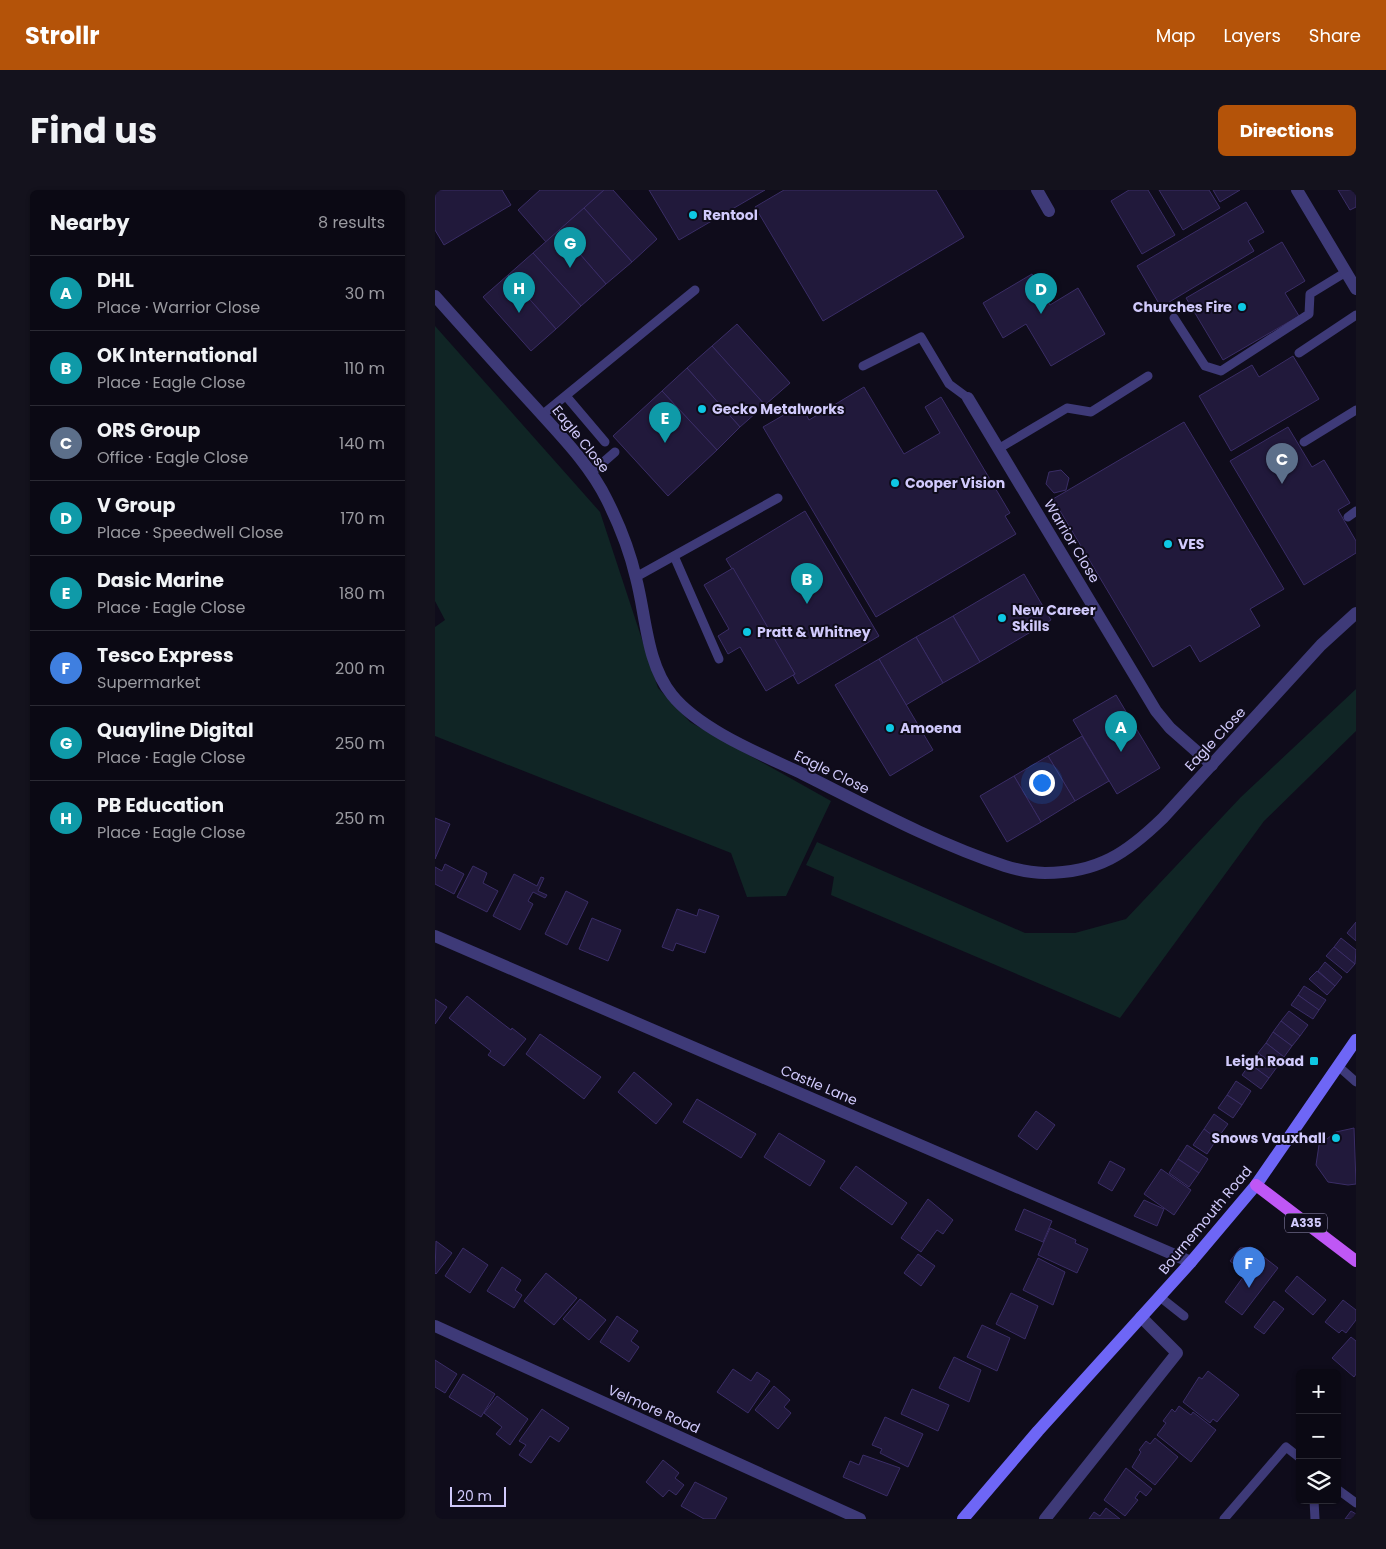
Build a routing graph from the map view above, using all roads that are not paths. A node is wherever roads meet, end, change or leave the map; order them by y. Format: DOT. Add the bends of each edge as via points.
graph roads {
  1 [pos="1037,190"];
  2 [pos="1297,190"];
  3 [pos="1049,211"];
  4 [pos="1345,272"];
  5 [pos="1356,289"];
  6 [pos="695,290"];
  7 [pos="435,296"];
  8 [pos="1356,315"];
  9 [pos="1174,318"];
  10 [pos="1299,353"];
  11 [pos="863,366"];
  12 [pos="1148,376"];
  13 [pos="566,396"];
  14 [pos="968,398"];
  15 [pos="1356,410"];
  16 [pos="542,415"];
  17 [pos="605,442"];
  18 [pos="1304,442"];
  19 [pos="998,448"];
  20 [pos="615,452"];
  21 [pos="591,473"];
  22 [pos="779,498"];
  23 [pos="674,556"];
  24 [pos="636,577"];
  25 [pos="1356,613"];
  26 [pos="719,659"];
  27 [pos="1212,765"];
  28 [pos="435,936"];
  29 [pos="1356,1040"];
  30 [pos="1338,1066"];
  31 [pos="1356,1082"];
  32 [pos="1256,1185"];
  33 [pos="1356,1261"];
  34 [pos="1191,1262"];
  35 [pos="1160,1297"];
  36 [pos="1183,1316"];
  37 [pos="1141,1317"];
  38 [pos="435,1326"];
  39 [pos="1296,1455"];
  40 [pos="1341,1492"];
  41 [pos="1356,1503"];
  42 [pos="1314,1504"];
  43 [pos="860,1519"];
  44 [pos="963,1519"];
  45 [pos="1045,1519"];
  46 [pos="1225,1519"];
  47 [pos="1315,1519"];
  1 -- 3 [label="street"];
  2 -- 4 [label="street"];
  4 -- 5 [label="street"];
  4 -- 9 [label="lane" via="1310,294 1309,314 1221,371 1205,366"];
  6 -- 13 [label="lane"];
  7 -- 16 [label="street, Eagle Close"];
  8 -- 10 [label="lane"];
  11 -- 14 [label="lane" via="921,337 949,384"];
  12 -- 19 [label="lane" via="1091,412 1067,408"];
  13 -- 16 [label="lane"];
  13 -- 17 [label="lane"];
  14 -- 19 [label="street, Warrior Close"];
  15 -- 18 [label="lane"];
  16 -- 21 [label="street, Eagle Close"];
  19 -- 27 [label="street, Warrior Close" via="1156,711"];
  20 -- 21 [label="lane"];
  21 -- 24 [label="street, Eagle Close" via="616,519"];
  22 -- 23 [label="lane"];
  23 -- 24 [label="lane"];
  23 -- 26 [label="lane"];
  24 -- 27 [label="street, Eagle Close" via="663,684 679,703 727,737 912,827 1002,865 1029,872 1060,872 1119,856 1163,818"];
  25 -- 27 [label="street, Eagle Close" via="1321,645"];
  28 -- 34 [label="street, Castle Lane"];
  29 -- 30 [label="street, Bournemouth Road"];
  30 -- 31 [label="lane"];
  30 -- 32 [label="street, Bournemouth Road"];
  32 -- 33 [label="main road, A335"];
  32 -- 34 [label="street, Bournemouth Road"];
  34 -- 35 [label="street, Bournemouth Road"];
  35 -- 36 [label="lane"];
  35 -- 37 [label="street, Bournemouth Road"];
  37 -- 44 [label="street, Bournemouth Road"];
  37 -- 45 [label="street" via="1177,1353"];
  38 -- 43 [label="street, Velmore Road"];
  39 -- 46 [label="lane" via="1286,1447"];
  40 -- 41 [label="lane"];
  42 -- 47 [label="lane"];
}
